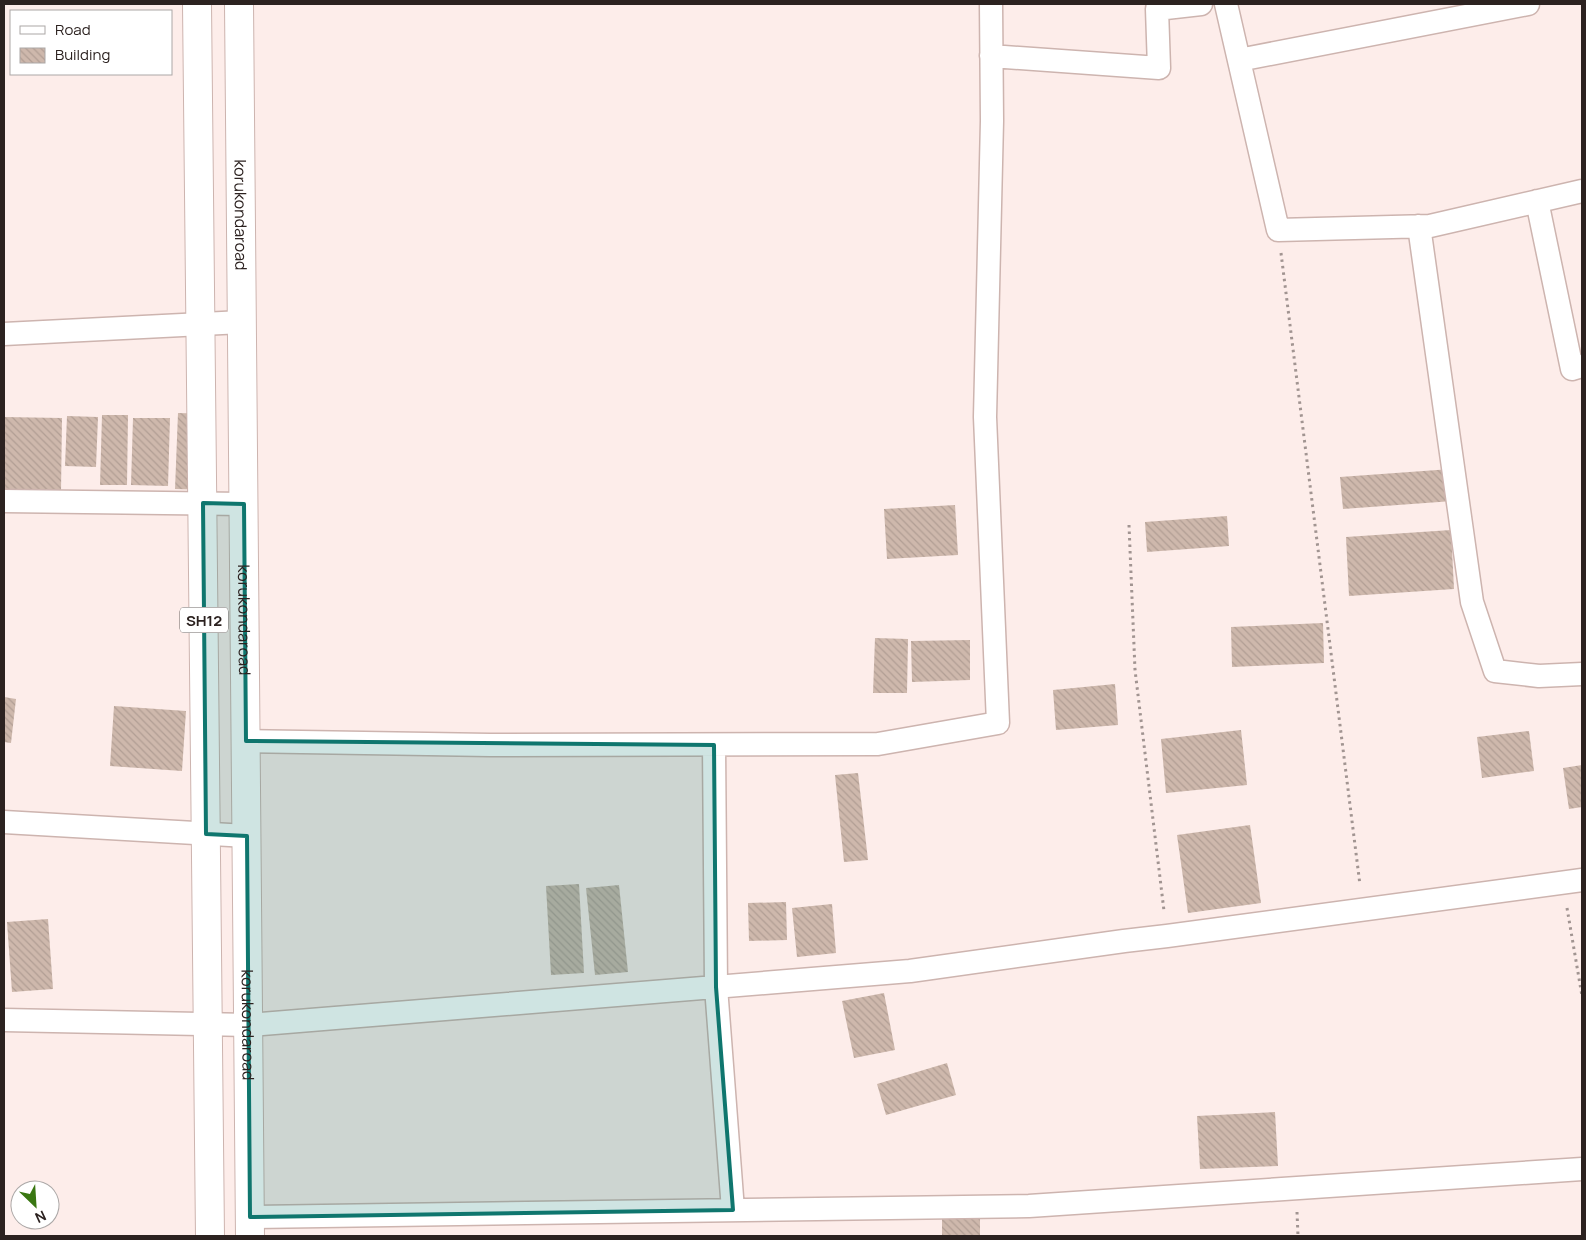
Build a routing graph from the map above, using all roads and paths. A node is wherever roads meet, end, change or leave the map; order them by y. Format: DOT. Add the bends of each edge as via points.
graph roads {
  1 [pos="197,4"];
  2 [pos="238,4"];
  3 [pos="990,4"];
  4 [pos="1201,4"];
  5 [pos="1226,4"];
  6 [pos="1528,4"];
  7 [pos="991,56"];
  8 [pos="1240,60"];
  9 [pos="1582,191"];
  10 [pos="1537,202"];
  11 [pos="1419,226"];
  12 [pos="1278,230"];
  13 [pos="242,322"];
  14 [pos="201,324"];
  15 [pos="4,334"];
  16 [pos="1582,366"];
  17 [pos="4,501"];
  18 [pos="203,504"];
  19 [pos="244,504"];
  20 [pos="1129,525"];
  21 [pos="1582,674"];
  22 [pos="246,741"];
  23 [pos="714,745"];
  24 [pos="4,822"];
  25 [pos="206,834"];
  26 [pos="247,836"];
  27 [pos="1572,882"];
  28 [pos="1363,910"];
  29 [pos="1167,936"];
  30 [pos="716,987"];
  31 [pos="1582,996"];
  32 [pos="4,1020"];
  33 [pos="208,1024"];
  34 [pos="249,1025"];
  35 [pos="1582,1169"];
  36 [pos="733,1210"];
  37 [pos="250,1227"];
  38 [pos="210,1236"];
  1 -- 14 [label="main road, SH12"];
  2 -- 13 [label="main road, korukondaroad / SH12"];
  3 -- 7 [label="street"];
  4 -- 7 [label="street" via="1156,9 1159,68"];
  5 -- 8 [label="street"];
  6 -- 8 [label="street"];
  7 -- 23 [label="street" via="985,417 998,723 878,744"];
  8 -- 12 [label="street"];
  9 -- 10 [label="street"];
  10 -- 11 [label="street"];
  10 -- 16 [label="street" via="1572,369"];
  11 -- 12 [label="street"];
  11 -- 21 [label="street" via="1472,602 1496,671 1539,676"];
  12 -- 28 [label="path"];
  13 -- 14 [label="street"];
  13 -- 19 [label="main road, korukondaroad / SH12"];
  14 -- 15 [label="street"];
  14 -- 18 [label="main road, SH12"];
  17 -- 18 [label="street"];
  18 -- 19 [label="street"];
  18 -- 25 [label="main road, SH12"];
  19 -- 22 [label="main road, korukondaroad / SH12"];
  20 -- 29 [label="path" via="1135,670"];
  22 -- 23 [label="street"];
  22 -- 26 [label="main road, korukondaroad / SH12"];
  23 -- 30 [label="street"];
  24 -- 25 [label="street"];
  25 -- 26 [label="street"];
  25 -- 33 [label="main road, SH12"];
  26 -- 34 [label="main road, korukondaroad / SH12"];
  27 -- 28 [label="street"];
  27 -- 31 [label="path"];
  28 -- 29 [label="street"];
  29 -- 30 [label="street" via="910,971"];
  30 -- 34 [label="street"];
  30 -- 36 [label="street"];
  32 -- 33 [label="street"];
  33 -- 34 [label="street"];
  33 -- 38 [label="main road, SH12"];
  34 -- 37 [label="main road, korukondaroad / SH12"];
  35 -- 36 [label="street" via="1029,1206"];
  36 -- 37 [label="street"];
}
